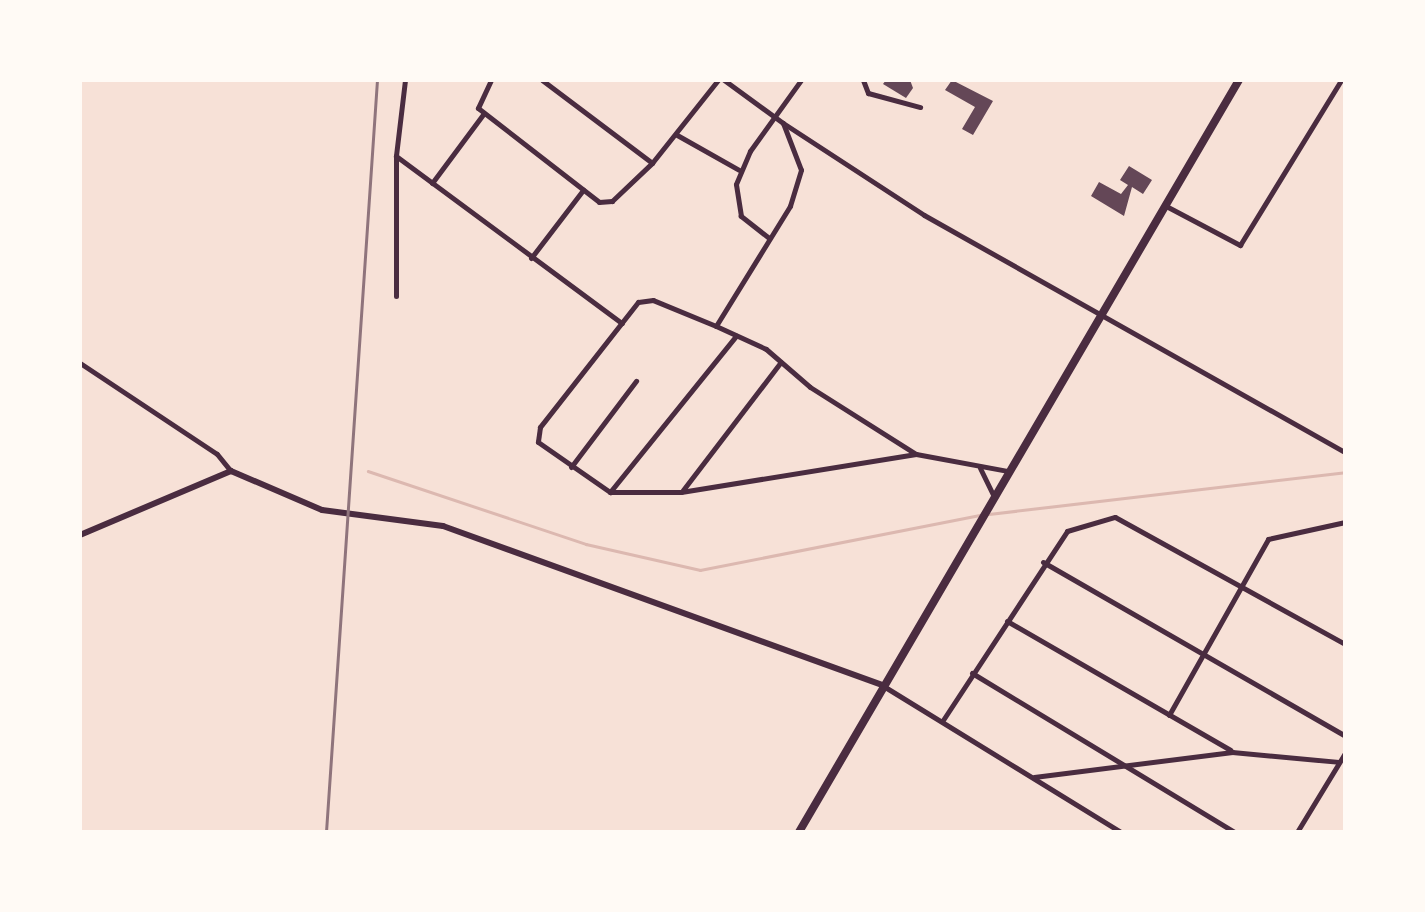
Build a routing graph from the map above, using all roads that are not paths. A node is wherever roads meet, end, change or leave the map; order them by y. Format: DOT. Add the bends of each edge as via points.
graph roads {
  1 [pos="406,80"];
  2 [pos="490,80"];
  3 [pos="542,80"];
  4 [pos="721,80"];
  5 [pos="801,80"];
  6 [pos="863,80"];
  7 [pos="1240,80"];
  8 [pos="1341,80"];
  9 [pos="920,107"];
  10 [pos="484,113"];
  11 [pos="776,117"];
  12 [pos="783,123"];
  13 [pos="677,135"];
  14 [pos="396,156"];
  15 [pos="652,162"];
  16 [pos="740,170"];
  17 [pos="432,183"];
  18 [pos="583,190"];
  19 [pos="1165,206"];
  20 [pos="769,238"];
  21 [pos="531,258"];
  22 [pos="396,296"];
  23 [pos="1101,315"];
  24 [pos="622,324"];
  25 [pos="716,326"];
  26 [pos="736,336"];
  27 [pos="781,362"];
  28 [pos="80,363"];
  29 [pos="636,380"];
  30 [pos="1345,452"];
  31 [pos="916,454"];
  32 [pos="571,467"];
  33 [pos="980,468"];
  34 [pos="231,471"];
  35 [pos="1011,472"];
  36 [pos="610,492"];
  37 [pos="682,492"];
  38 [pos="992,503"];
  39 [pos="1345,522"];
  40 [pos="80,536"];
  41 [pos="1042,562"];
  42 [pos="1240,586"];
  43 [pos="1007,621"];
  44 [pos="1345,644"];
  45 [pos="1204,654"];
  46 [pos="972,673"];
  47 [pos="884,686"];
  48 [pos="1169,715"];
  49 [pos="943,720"];
  50 [pos="1345,736"];
  51 [pos="1232,752"];
  52 [pos="1345,752"];
  53 [pos="1340,762"];
  54 [pos="1123,766"];
  55 [pos="1034,777"];
  56 [pos="799,832"];
  57 [pos="1121,832"];
  58 [pos="1235,832"];
  59 [pos="1298,832"];
  1 -- 14 [label="street"];
  2 -- 10 [label="street" via="478,100"];
  3 -- 15 [label="street"];
  4 -- 11 [label="street"];
  4 -- 13 [label="street"];
  5 -- 11 [label="street"];
  6 -- 9 [label="street" via="868,93"];
  7 -- 19 [label="main road"];
  8 -- 19 [label="street" via="1240,245"];
  10 -- 17 [label="street"];
  10 -- 18 [label="street"];
  11 -- 12 [label="street"];
  11 -- 16 [label="street"];
  12 -- 20 [label="street" via="800,182"];
  12 -- 23 [label="street" via="924,216"];
  13 -- 15 [label="street"];
  13 -- 16 [label="street"];
  14 -- 17 [label="street"];
  14 -- 22 [label="street"];
  15 -- 18 [label="street" via="609,202"];
  16 -- 20 [label="street" via="741,216"];
  17 -- 21 [label="street"];
  18 -- 21 [label="street"];
  19 -- 23 [label="main road"];
  20 -- 25 [label="street"];
  21 -- 24 [label="street"];
  23 -- 30 [label="street"];
  23 -- 35 [label="main road"];
  24 -- 25 [label="street" via="648,299"];
  24 -- 32 [label="street" via="537,431 540,445"];
  25 -- 26 [label="street"];
  26 -- 27 [label="street"];
  26 -- 36 [label="street"];
  27 -- 31 [label="street"];
  27 -- 37 [label="street"];
  28 -- 34 [label="street" via="216,454"];
  29 -- 32 [label="street"];
  31 -- 33 [label="street"];
  31 -- 37 [label="street"];
  32 -- 36 [label="street"];
  33 -- 35 [label="street"];
  33 -- 38 [label="street"];
  34 -- 40 [label="main road"];
  34 -- 47 [label="main road" via="322,510 443,526"];
  35 -- 38 [label="main road"];
  36 -- 37 [label="street"];
  38 -- 47 [label="main road"];
  39 -- 42 [label="street" via="1268,539"];
  41 -- 42 [label="street" via="1067,531 1115,517"];
  41 -- 43 [label="street"];
  41 -- 45 [label="street"];
  42 -- 44 [label="street"];
  42 -- 45 [label="street"];
  43 -- 46 [label="street"];
  43 -- 48 [label="street"];
  45 -- 48 [label="street"];
  45 -- 50 [label="street"];
  46 -- 49 [label="street"];
  46 -- 54 [label="street"];
  47 -- 49 [label="street"];
  47 -- 56 [label="main road"];
  48 -- 51 [label="street"];
  49 -- 55 [label="street"];
  51 -- 53 [label="street"];
  51 -- 54 [label="street"];
  52 -- 53 [label="street"];
  53 -- 59 [label="street"];
  54 -- 55 [label="street"];
  54 -- 58 [label="street"];
  55 -- 57 [label="street"];
}
